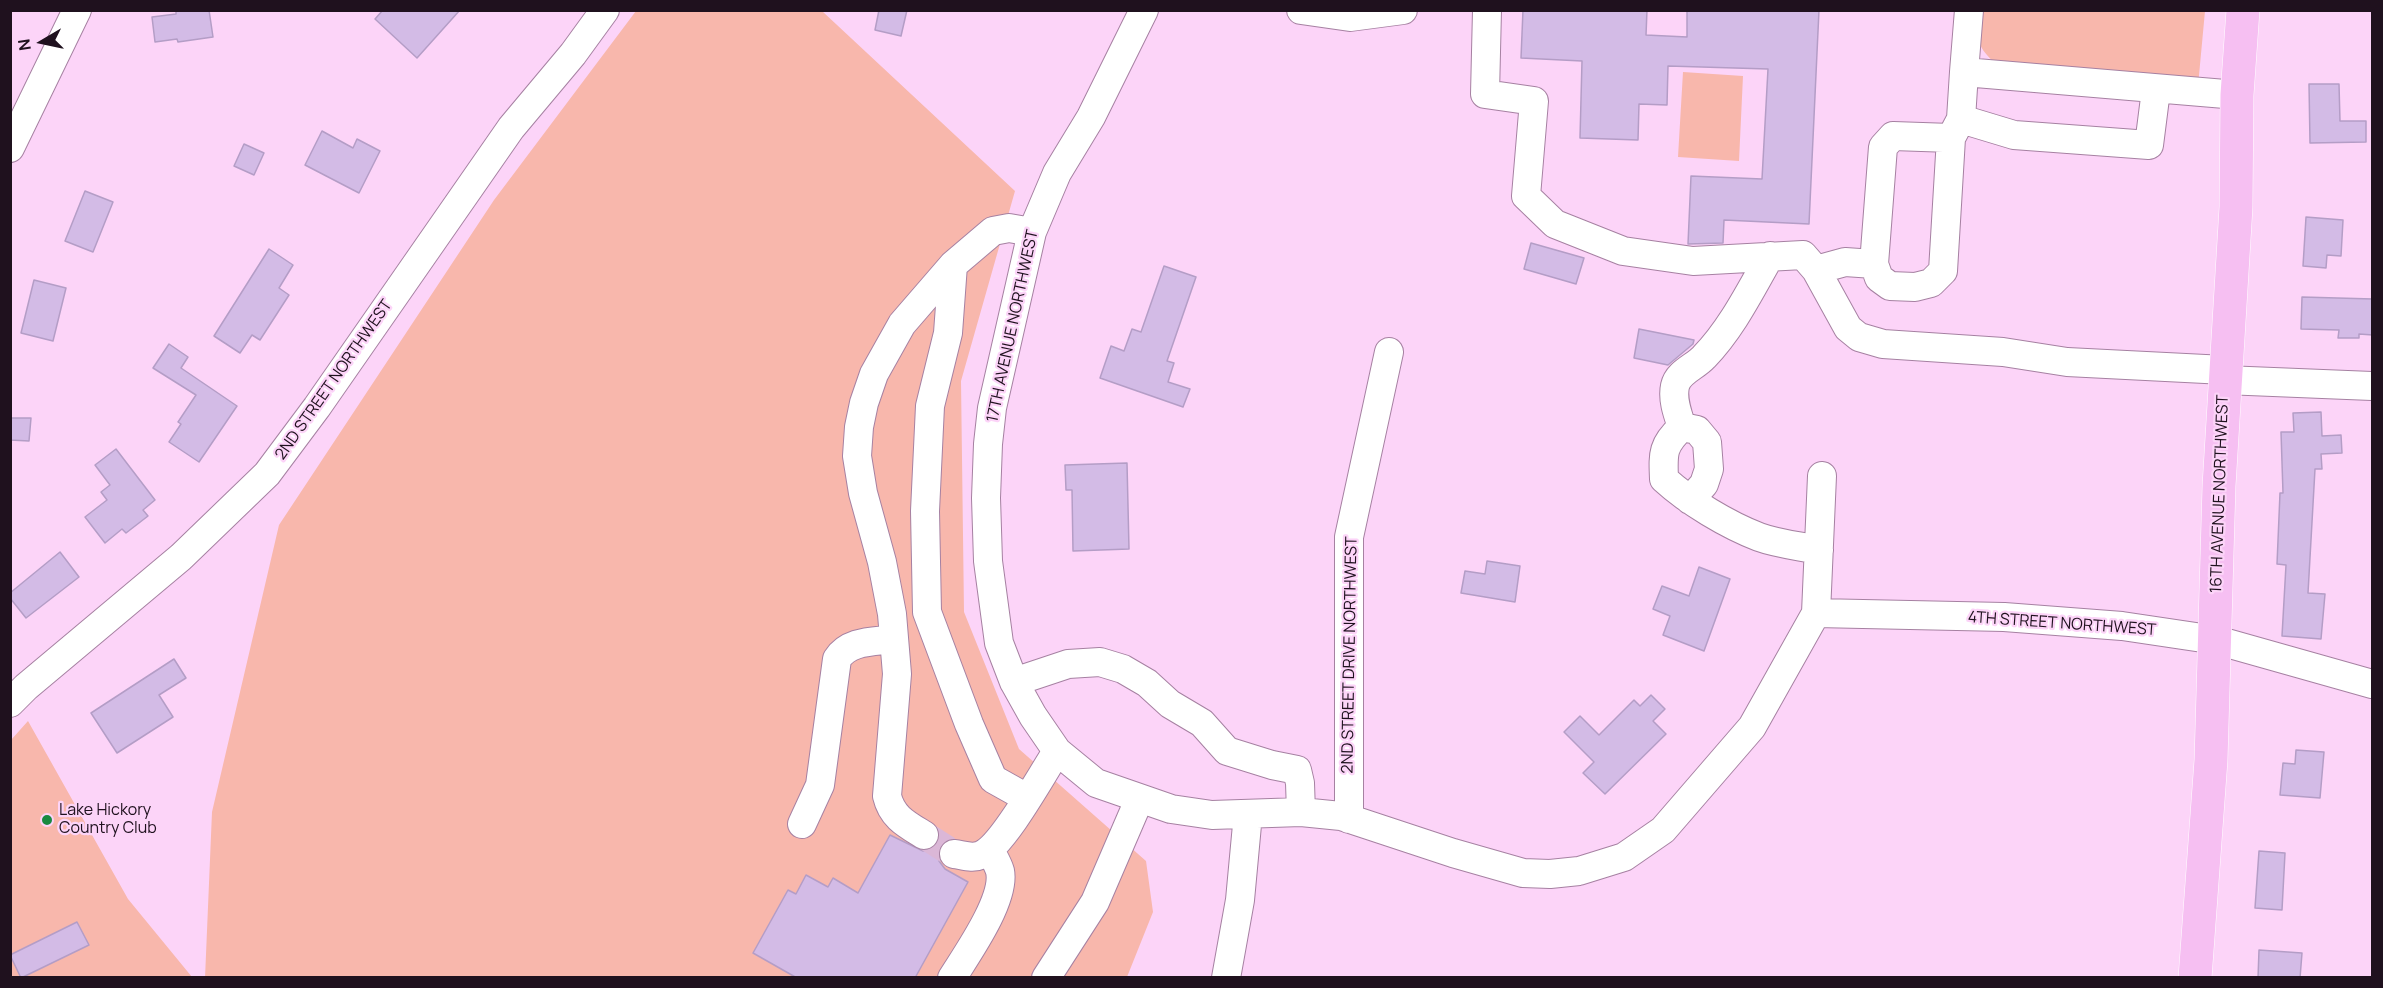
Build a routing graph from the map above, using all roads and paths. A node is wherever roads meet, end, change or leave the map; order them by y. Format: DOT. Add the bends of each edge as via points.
graph roads {
  1 [pos="77,10"];
  2 [pos="605,10"];
  3 [pos="1144,10"];
  4 [pos="1301,10"];
  5 [pos="1403,10"];
  6 [pos="1487,10"];
  7 [pos="1969,10"];
  8 [pos="2243,10"];
  9 [pos="1964,72"];
  10 [pos="2156,90"];
  11 [pos="2237,95"];
  12 [pos="1956,128"];
  13 [pos="10,148"];
  14 [pos="1032,232"];
  15 [pos="1770,256"];
  16 [pos="1874,264"];
  17 [pos="953,266"];
  18 [pos="1816,270"];
  19 [pos="1389,352"];
  20 [pos="2224,375"];
  21 [pos="2373,386"];
  22 [pos="1682,427"];
  23 [pos="1822,476"];
  24 [pos="1690,500"];
  25 [pos="1819,550"];
  26 [pos="926,558"];
  27 [pos="882,562"];
  28 [pos="1816,613"];
  29 [pos="894,639"];
  30 [pos="2216,640"];
  31 [pos="1014,682"];
  32 [pos="2373,684"];
  33 [pos="10,703"];
  34 [pos="1057,751"];
  35 [pos="1027,798"];
  36 [pos="1139,800"];
  37 [pos="1301,812"];
  38 [pos="1248,814"];
  39 [pos="1349,819"];
  40 [pos="802,824"];
  41 [pos="924,835"];
  42 [pos="990,850"];
  43 [pos="954,854"];
  44 [pos="952,978"];
  45 [pos="1046,978"];
  46 [pos="1226,978"];
  47 [pos="2195,978"];
  1 -- 13 [label="street"];
  2 -- 33 [label="street, 2ND STREET NORTHWEST" via="511,128 267,474 181,557"];
  3 -- 14 [label="street, 17TH AVENUE NORTHWEST" via="1057,173"];
  4 -- 5 [label="street" via="1350,17"];
  6 -- 15 [label="street" via="1485,94 1534,101 1526,196 1555,224 1623,250 1693,261"];
  7 -- 9 [label="street"];
  8 -- 11 [label="main road, 16TH AVENUE NORTHWEST"];
  9 -- 10 [label="street"];
  9 -- 12 [label="street"];
  10 -- 11 [label="street"];
  10 -- 12 [label="street" via="2149,145"];
  11 -- 20 [label="main road, 16TH AVENUE NORTHWEST" via="2236,207"];
  12 -- 16 [label="street" via="1893,136 1883,147"];
  12 -- 16 [label="street" via="1942,271 1931,282 1915,287 1890,286 1879,278"];
  14 -- 17 [label="street" via="1008,228 993,231"];
  14 -- 31 [label="street, 17TH AVENUE NORTHWEST" via="992,408 986,498 993,606 999,643"];
  15 -- 18 [label="street" via="1803,255"];
  15 -- 22 [label="street" via="1730,324 1675,386"];
  16 -- 18 [label="street" via="1845,262"];
  17 -- 26 [label="street" via="948,333 930,406"];
  17 -- 27 [label="street" via="902,324 874,374 864,404 857,456 862,493"];
  18 -- 20 [label="street" via="1848,328 1859,337 1883,344"];
  19 -- 39 [label="street, 2ND STREET DRIVE NORTHWEST" via="1350,537"];
  20 -- 21 [label="street"];
  20 -- 30 [label="main road, 16TH AVENUE NORTHWEST"];
  22 -- 24 [label="street" via="1663,454 1664,479"];
  22 -- 24 [label="street" via="1697,430 1707,442 1709,469 1704,484"];
  23 -- 25 [label="street"];
  24 -- 25 [label="street" via="1760,538"];
  25 -- 28 [label="street"];
  26 -- 27 [label="street"];
  26 -- 35 [label="street" via="927,612 969,724 993,779"];
  27 -- 29 [label="street"];
  28 -- 30 [label="street, 4TH STREET NORTHWEST" via="2004,617 2122,626"];
  28 -- 39 [label="street, 17TH AVENUE NORTHWEST" via="1752,727 1664,830 1624,858 1579,871 1523,873"];
  29 -- 40 [label="street" via="851,646 837,659 820,785"];
  29 -- 41 [label="street" via="897,674 887,796 900,820"];
  30 -- 32 [label="street, 4TH STREET NORTHWEST"];
  30 -- 47 [label="main road, 16TH AVENUE NORTHWEST"];
  31 -- 34 [label="street, 17TH AVENUE NORTHWEST"];
  31 -- 37 [label="street" via="1068,664 1100,662 1123,669 1202,723 1227,751 1297,770"];
  34 -- 35 [label="street"];
  34 -- 36 [label="street, 17TH AVENUE NORTHWEST" via="1096,783"];
  35 -- 42 [label="street"];
  36 -- 38 [label="street, 17TH AVENUE NORTHWEST" via="1212,815"];
  36 -- 45 [label="street" via="1095,902"];
  37 -- 38 [label="street, 17TH AVENUE NORTHWEST"];
  37 -- 39 [label="street, 17TH AVENUE NORTHWEST"];
  38 -- 46 [label="street" via="1240,900"];
  42 -- 43 [label="street" via="972,857"];
  42 -- 44 [label="street" via="1000,873 996,896 989,918"];
}
